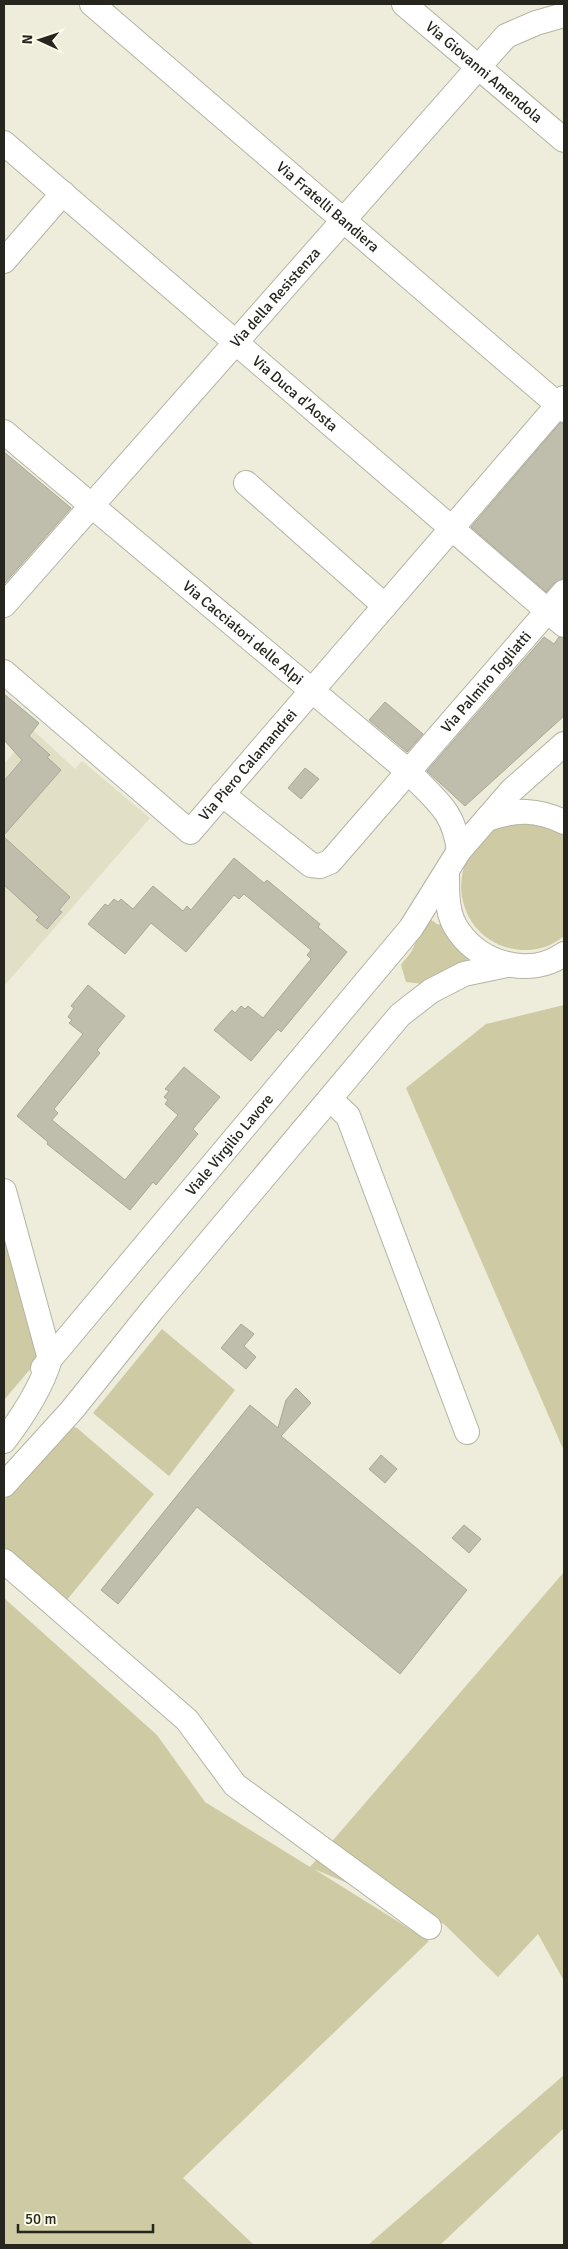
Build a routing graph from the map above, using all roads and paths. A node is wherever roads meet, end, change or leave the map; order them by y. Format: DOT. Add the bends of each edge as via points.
graph roads {
  1 [pos="92,4"];
  2 [pos="404,4"];
  3 [pos="533,13"];
  4 [pos="564,15"];
  5 [pos="479,67"];
  6 [pos="564,140"];
  7 [pos="4,143"];
  8 [pos="62,194"];
  9 [pos="344,220"];
  10 [pos="4,261"];
  11 [pos="236,342"];
  12 [pos="562,404"];
  13 [pos="4,432"];
  14 [pos="246,483"];
  15 [pos="92,506"];
  16 [pos="452,528"];
  17 [pos="564,592"];
  18 [pos="4,605"];
  19 [pos="385,606"];
  20 [pos="556,618"];
  21 [pos="4,672"];
  22 [pos="311,692"];
  23 [pos="564,744"];
  24 [pos="409,772"];
  25 [pos="222,794"];
  26 [pos="487,819"];
  27 [pos="564,822"];
  28 [pos="459,851"];
  29 [pos="447,873"];
  30 [pos="564,954"];
  31 [pos="507,965"];
  32 [pos="330,1099"];
  33 [pos="4,1191"];
  34 [pos="50,1359"];
  35 [pos="4,1416"];
  36 [pos="467,1432"];
  37 [pos="4,1441"];
  38 [pos="4,1485"];
  39 [pos="4,1562"];
  40 [pos="429,1927"];
  1 -- 9 [label="street, Via Fratelli Bandiera"];
  2 -- 5 [label="street, Via Giovanni Amendola"];
  3 -- 4 [label="street, Via della Resistenza"];
  3 -- 5 [label="street, Via della Resistenza" via="506,36"];
  5 -- 6 [label="street, Via Giovanni Amendola"];
  5 -- 9 [label="street, Via della Resistenza"];
  7 -- 8 [label="street, Via Duca d'Aosta"];
  8 -- 10 [label="street"];
  8 -- 11 [label="street, Via Duca d'Aosta"];
  9 -- 11 [label="street, Via della Resistenza"];
  9 -- 12 [label="street, Via Fratelli Bandiera"];
  11 -- 15 [label="street, Via della Resistenza"];
  11 -- 16 [label="street, Via Duca d'Aosta"];
  12 -- 16 [label="street, Via Piero Calamandrei"];
  13 -- 15 [label="street, Via Cacciatori delle Alpi"];
  14 -- 19 [label="street"];
  15 -- 18 [label="street, Via della Resistenza"];
  15 -- 22 [label="street, Via Cacciatori delle Alpi"];
  16 -- 19 [label="street, Via Piero Calamandrei"];
  16 -- 20 [label="street, Via Duca d'Aosta"];
  17 -- 20 [label="street, Via Palmiro Togliatti"];
  19 -- 22 [label="street, Via Piero Calamandrei"];
  20 -- 24 [label="street, Via Palmiro Togliatti"];
  21 -- 25 [label="street, Via Piero Calamandrei" via="190,832"];
  22 -- 24 [label="street, Via Cacciatori delle Alpi"];
  22 -- 25 [label="street, Via Piero Calamandrei"];
  23 -- 26 [label="street, Viale Virgilio Lavore" via="511,791"];
  24 -- 25 [label="street, Via Palmiro Togliatti" via="330,862 320,866 311,865"];
  24 -- 28 [label="street, Via Cacciatori delle Alpi" via="450,815 457,832"];
  26 -- 27 [label="street" via="507,812 528,810 548,814"];
  26 -- 28 [label="street, Viale Virgilio Lavore"];
  28 -- 29 [label="street, Viale Virgilio Lavore"];
  29 -- 31 [label="street" via="447,903 458,931 479,953"];
  29 -- 34 [label="street, Viale Virgilio Lavore" via="411,928"];
  30 -- 31 [label="street" via="544,964"];
  31 -- 32 [label="street" via="464,974 431,991 400,1015"];
  32 -- 36 [label="street" via="348,1116"];
  32 -- 38 [label="street" via="72,1410"];
  33 -- 34 [label="street"];
  34 -- 35 [label="street"];
  34 -- 37 [label="street, Viale Virgilio Lavore" via="46,1374"];
  39 -- 40 [label="street" via="187,1720 235,1785"];
}
